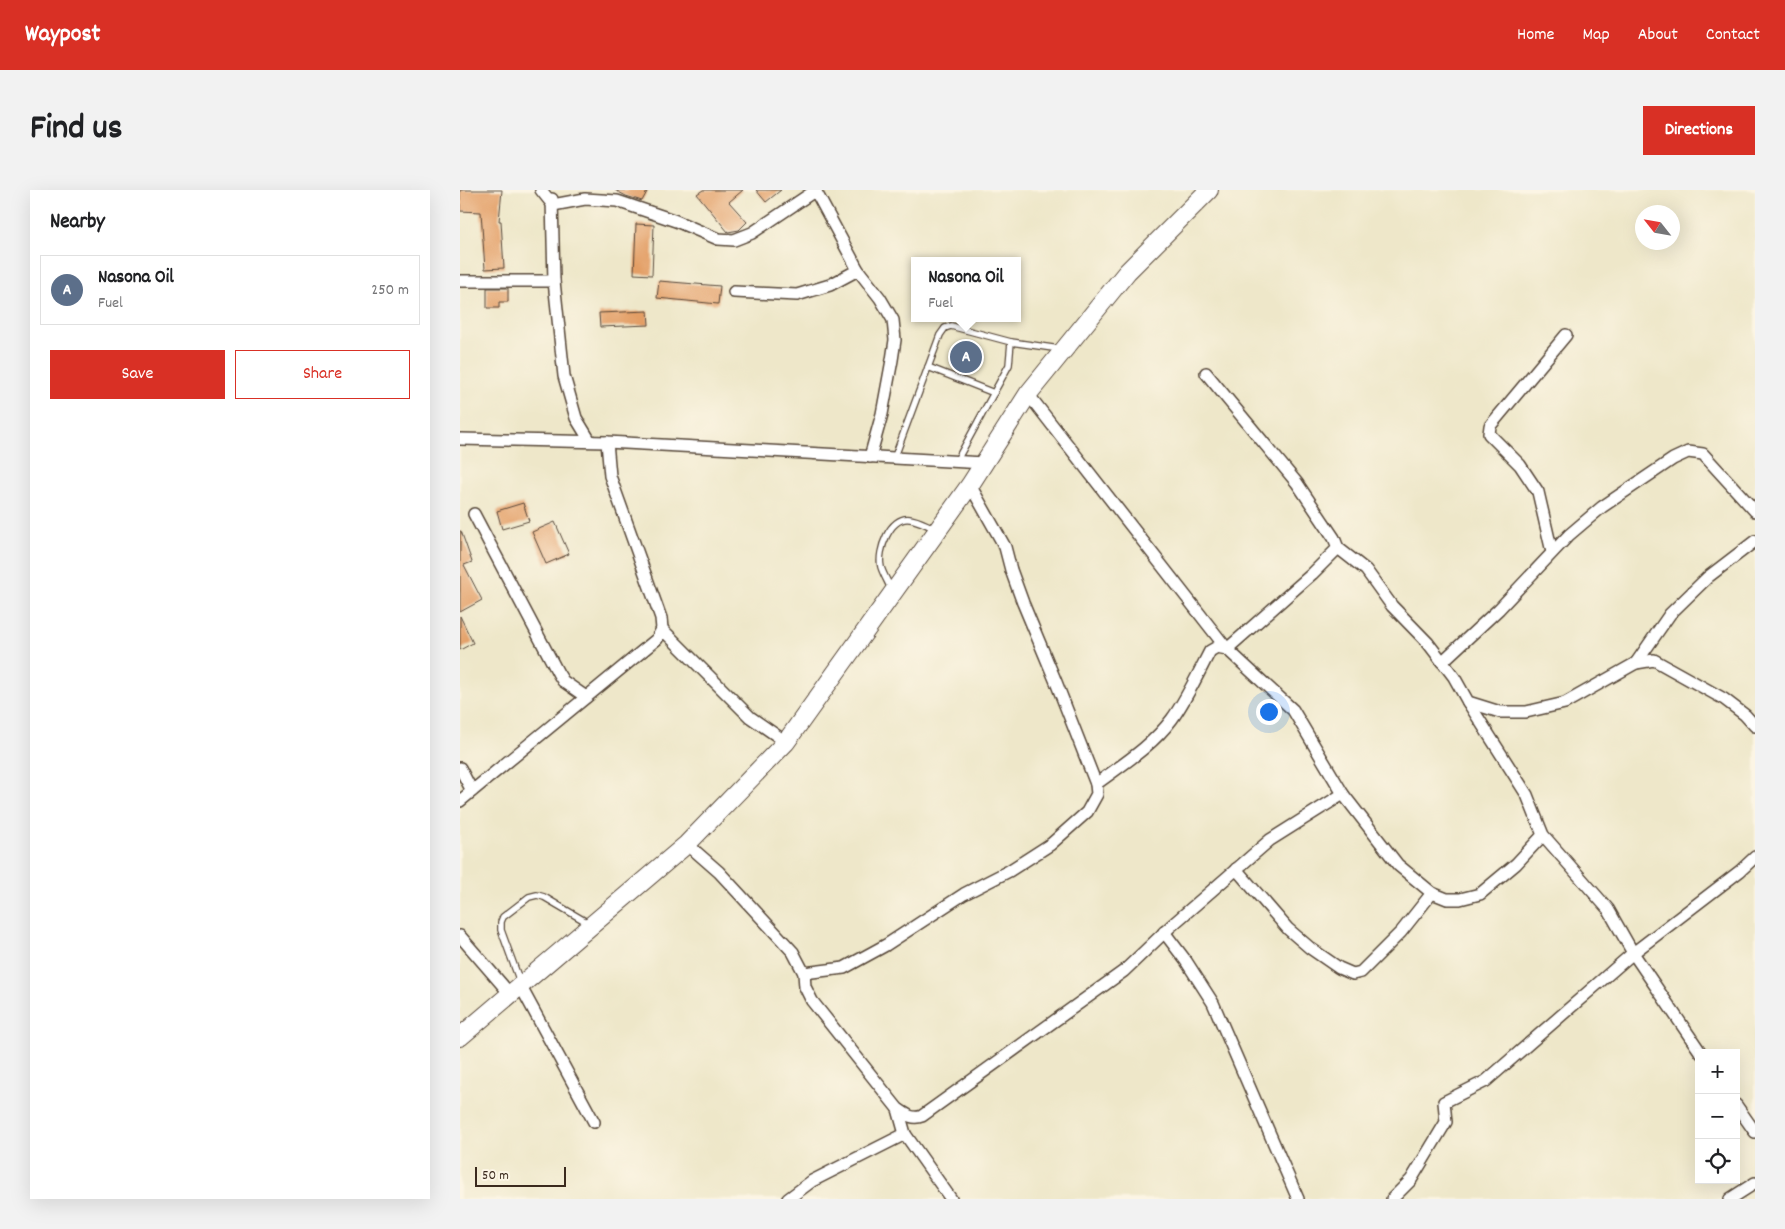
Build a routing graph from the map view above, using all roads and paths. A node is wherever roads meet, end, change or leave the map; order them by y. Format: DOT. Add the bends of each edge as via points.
graph roads {
  1 [pos="541,190"];
  2 [pos="551,190"];
  3 [pos="815,190"];
  4 [pos="1209,190"];
  5 [pos="553,205"];
  6 [pos="858,270"];
  7 [pos="460,280"];
  8 [pos="554,281"];
  9 [pos="734,292"];
  10 [pos="1566,335"];
  11 [pos="1011,342"];
  12 [pos="1064,350"];
  13 [pos="928,367"];
  14 [pos="1206,372"];
  15 [pos="994,393"];
  16 [pos="1028,394"];
  17 [pos="460,439"];
  18 [pos="590,441"];
  19 [pos="607,442"];
  20 [pos="870,457"];
  21 [pos="894,458"];
  22 [pos="956,462"];
  23 [pos="984,463"];
  24 [pos="970,485"];
  25 [pos="1755,511"];
  26 [pos="474,514"];
  27 [pos="938,529"];
  28 [pos="1755,541"];
  29 [pos="1338,548"];
  30 [pos="1552,552"];
  31 [pos="893,593"];
  32 [pos="662,629"];
  33 [pos="1227,649"];
  34 [pos="1442,662"];
  35 [pos="1636,663"];
  36 [pos="586,697"];
  37 [pos="1468,702"];
  38 [pos="1755,726"];
  39 [pos="786,742"];
  40 [pos="460,768"];
  41 [pos="1096,784"];
  42 [pos="472,791"];
  43 [pos="1343,794"];
  44 [pos="460,801"];
  45 [pos="1543,835"];
  46 [pos="687,844"];
  47 [pos="1755,857"];
  48 [pos="1236,869"];
  49 [pos="1432,893"];
  50 [pos="593,925"];
  51 [pos="1164,932"];
  52 [pos="460,936"];
  53 [pos="1633,953"];
  54 [pos="804,973"];
  55 [pos="516,991"];
  56 [pos="460,1037"];
  57 [pos="1698,1049"];
  58 [pos="898,1109"];
  59 [pos="1740,1111"];
  60 [pos="594,1122"];
  61 [pos="1755,1132"];
  62 [pos="904,1134"];
  63 [pos="1755,1183"];
  64 [pos="788,1199"];
  65 [pos="951,1199"];
  66 [pos="1298,1199"];
  67 [pos="1392,1199"];
  68 [pos="1730,1199"];
  1 -- 5 [label="street"];
  2 -- 5 [label="street"];
  3 -- 5 [label="street" via="752,233 734,240 718,239 616,201 585,199"];
  3 -- 6 [label="street"];
  4 -- 12 [label="main road" via="1127,272"];
  5 -- 8 [label="street"];
  6 -- 9 [label="street" via="830,285 796,294"];
  6 -- 20 [label="street" via="893,320 895,340 882,414"];
  7 -- 8 [label="street"];
  8 -- 18 [label="street" via="564,376 576,418"];
  10 -- 30 [label="street" via="1490,426 1489,434 1520,465 1538,492"];
  11 -- 12 [label="lane"];
  11 -- 13 [label="lane" via="951,326 940,335"];
  11 -- 15 [label="lane" via="1009,365"];
  12 -- 16 [label="main road"];
  13 -- 15 [label="lane"];
  13 -- 21 [label="lane"];
  14 -- 29 [label="street" via="1297,483"];
  15 -- 22 [label="lane"];
  16 -- 23 [label="main road"];
  16 -- 33 [label="street"];
  17 -- 18 [label="street"];
  18 -- 19 [label="street"];
  19 -- 20 [label="street"];
  19 -- 32 [label="street" via="610,476"];
  20 -- 21 [label="street"];
  21 -- 22 [label="street"];
  22 -- 23 [label="street"];
  23 -- 24 [label="main road"];
  24 -- 27 [label="main road"];
  24 -- 41 [label="street" via="1006,547 1023,603"];
  25 -- 30 [label="street" via="1703,454 1688,452 1602,507"];
  26 -- 36 [label="street" via="558,673"];
  27 -- 31 [label="main road"];
  27 -- 31 [label="lane" via="911,519 903,519 892,526 884,544 881,566"];
  28 -- 35 [label="street" via="1708,577 1670,614"];
  29 -- 33 [label="street"];
  29 -- 34 [label="street" via="1366,570 1392,606"];
  30 -- 34 [label="street" via="1500,609"];
  31 -- 39 [label="main road"];
  32 -- 36 [label="street" via="656,639"];
  32 -- 39 [label="street" via="750,717"];
  33 -- 41 [label="street" via="1217,647 1210,651 1174,717 1144,748"];
  33 -- 43 [label="street" via="1293,710"];
  34 -- 37 [label="street"];
  35 -- 37 [label="street" via="1565,703 1526,712 1500,712"];
  35 -- 38 [label="street" via="1654,660 1724,699"];
  36 -- 42 [label="street"];
  37 -- 45 [label="street" via="1527,795"];
  39 -- 46 [label="main road"];
  40 -- 42 [label="street"];
  41 -- 54 [label="street" via="1097,794 1088,812 1051,844 844,968"];
  42 -- 44 [label="street"];
  43 -- 48 [label="street" via="1270,840"];
  43 -- 49 [label="street" via="1398,865"];
  45 -- 49 [label="street" via="1516,864 1480,894 1460,900"];
  45 -- 53 [label="street" via="1608,909"];
  46 -- 50 [label="main road"];
  46 -- 54 [label="street" via="719,872 793,952"];
  47 -- 53 [label="street"];
  48 -- 49 [label="street" via="1288,929 1339,968 1353,974 1361,972 1401,932"];
  48 -- 51 [label="street"];
  50 -- 55 [label="main road"];
  50 -- 55 [label="lane" via="537,895 529,896 503,916 501,930"];
  51 -- 58 [label="street" via="1124,971 922,1116 910,1117"];
  51 -- 66 [label="street" via="1213,1003"];
  52 -- 55 [label="street"];
  53 -- 57 [label="street"];
  53 -- 67 [label="street" via="1486,1081 1444,1102 1446,1122 1411,1180"];
  54 -- 58 [label="street" via="805,987 812,1001"];
  55 -- 56 [label="main road"];
  55 -- 60 [label="street"];
  58 -- 62 [label="street"];
  59 -- 61 [label="street"];
  62 -- 64 [label="street" via="812,1181"];
  62 -- 65 [label="street"];
  63 -- 68 [label="street"];
}
